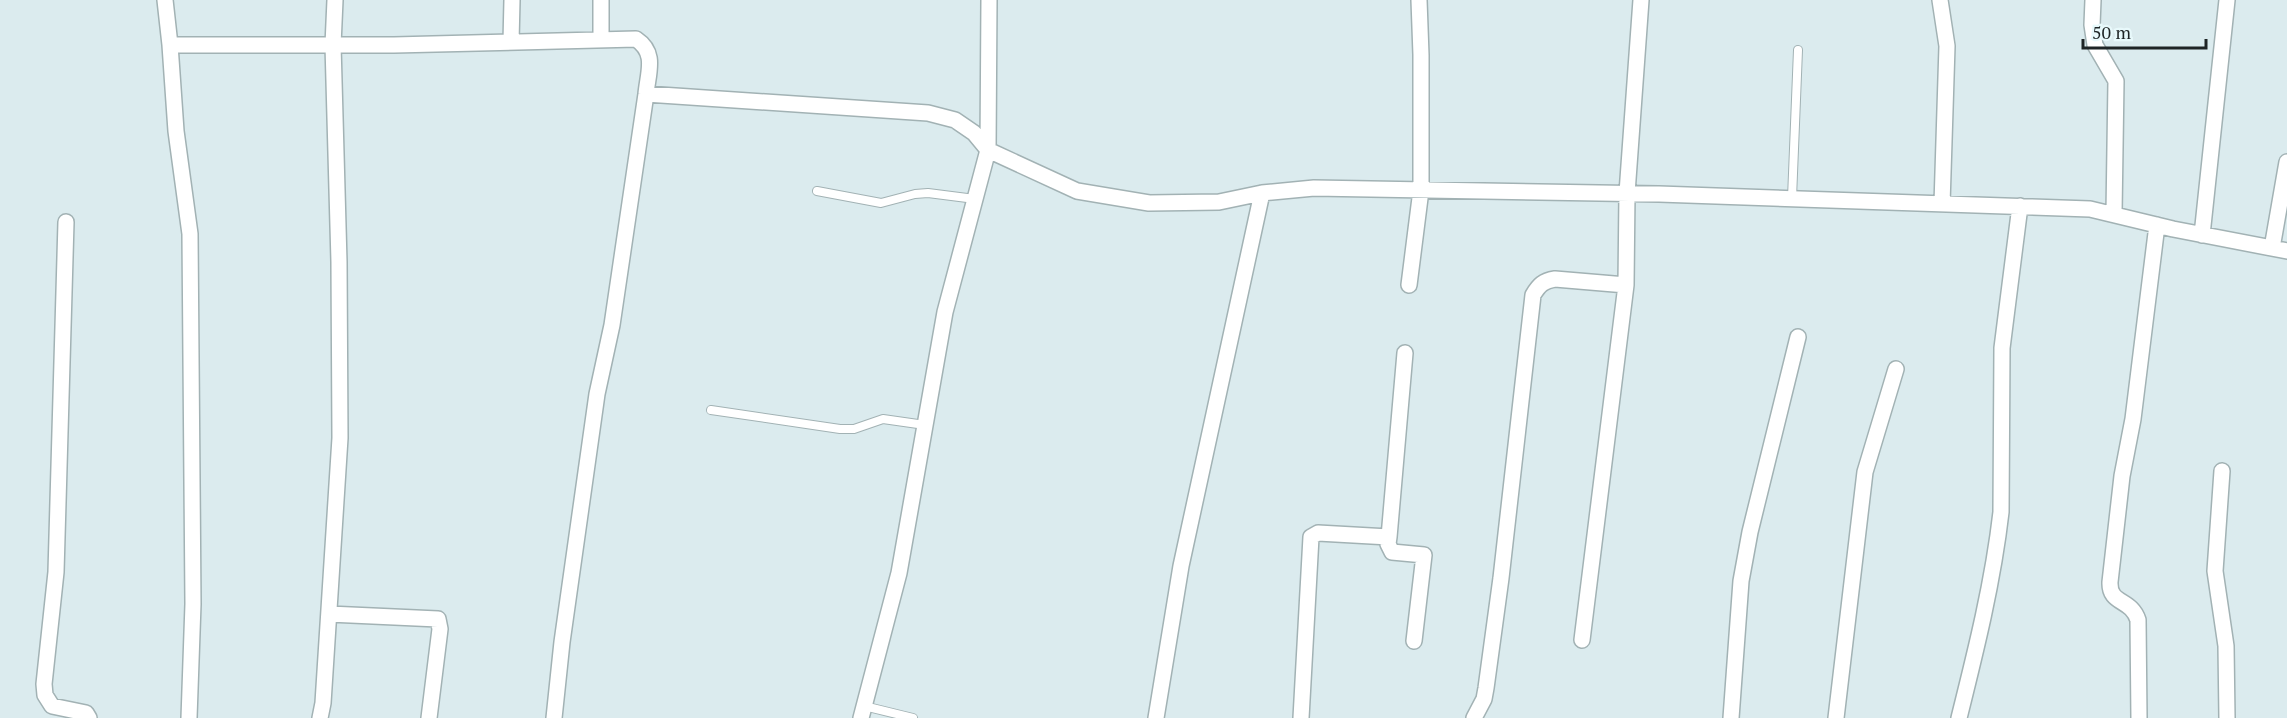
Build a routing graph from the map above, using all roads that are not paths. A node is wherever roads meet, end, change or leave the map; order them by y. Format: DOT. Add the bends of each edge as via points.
graph roads {
  1 [pos="165,0"];
  2 [pos="335,0"];
  3 [pos="512,0"];
  4 [pos="601,0"];
  5 [pos="989,0"];
  6 [pos="1419,0"];
  7 [pos="1641,0"];
  8 [pos="1940,0"];
  9 [pos="2093,0"];
  10 [pos="2227,0"];
  11 [pos="601,40"];
  12 [pos="510,42"];
  13 [pos="170,45"];
  14 [pos="333,45"];
  15 [pos="1798,50"];
  16 [pos="646,94"];
  17 [pos="988,150"];
  18 [pos="2287,162"];
  19 [pos="1421,190"];
  20 [pos="817,191"];
  21 [pos="1262,193"];
  22 [pos="1628,193"];
  23 [pos="1792,198"];
  24 [pos="975,199"];
  25 [pos="1942,204"];
  26 [pos="2020,206"];
  27 [pos="2114,213"];
  28 [pos="66,222"];
  29 [pos="2157,225"];
  30 [pos="2202,235"];
  31 [pos="2272,248"];
  32 [pos="2287,251"];
  33 [pos="1409,285"];
  34 [pos="1626,285"];
  35 [pos="1798,337"];
  36 [pos="1405,353"];
  37 [pos="1896,369"];
  38 [pos="711,410"];
  39 [pos="925,425"];
  40 [pos="2222,471"];
  41 [pos="1389,537"];
  42 [pos="329,614"];
  43 [pos="1582,640"];
  44 [pos="1414,641"];
  45 [pos="862,712"];
  46 [pos="89,718"];
  47 [pos="189,718"];
  48 [pos="320,718"];
  49 [pos="429,718"];
  50 [pos="554,718"];
  51 [pos="913,718"];
  52 [pos="1156,718"];
  53 [pos="1301,718"];
  54 [pos="1474,718"];
  55 [pos="1731,718"];
  56 [pos="1836,718"];
  57 [pos="1959,718"];
  58 [pos="2139,718"];
  59 [pos="2227,718"];
  1 -- 13 [label="street"];
  2 -- 14 [label="street"];
  3 -- 12 [label="street"];
  4 -- 11 [label="street"];
  5 -- 17 [label="street"];
  6 -- 19 [label="street"];
  7 -- 22 [label="street"];
  8 -- 25 [label="street" via="1947,46"];
  9 -- 27 [label="street" via="2095,45 2116,81"];
  10 -- 30 [label="street"];
  11 -- 12 [label="street"];
  11 -- 16 [label="street" via="636,39 647,48 650,56"];
  12 -- 14 [label="street"];
  13 -- 14 [label="street"];
  13 -- 47 [label="street" via="176,131 190,234 194,604"];
  14 -- 42 [label="street" via="340,438"];
  15 -- 23 [label="lane"];
  16 -- 17 [label="street" via="928,113 956,120"];
  16 -- 50 [label="street" via="612,325 597,394"];
  17 -- 21 [label="street" via="1077,191 1149,203 1219,202"];
  17 -- 24 [label="street"];
  18 -- 31 [label="street"];
  19 -- 21 [label="street" via="1314,189"];
  19 -- 22 [label="street"];
  19 -- 33 [label="street"];
  20 -- 24 [label="lane" via="881,203 928,193"];
  21 -- 52 [label="street" via="1181,566"];
  22 -- 23 [label="street"];
  22 -- 34 [label="street"];
  23 -- 25 [label="street"];
  24 -- 39 [label="street" via="945,312"];
  25 -- 26 [label="street"];
  26 -- 27 [label="street"];
  26 -- 57 [label="street" via="2002,348 2001,512 1983,622"];
  27 -- 29 [label="street"];
  28 -- 46 [label="street" via="56,572 44,684 52,706 86,713"];
  29 -- 30 [label="street"];
  29 -- 58 [label="street" via="2109,589 2135,611 2138,620"];
  30 -- 31 [label="street"];
  31 -- 32 [label="street"];
  34 -- 43 [label="street"];
  34 -- 54 [label="street" via="1555,279 1545,281 1533,296 1486,688"];
  35 -- 55 [label="street" via="1741,581"];
  36 -- 41 [label="street"];
  37 -- 56 [label="street" via="1865,472"];
  38 -- 39 [label="lane" via="840,429 854,429 883,419"];
  39 -- 45 [label="street" via="899,573"];
  40 -- 59 [label="street" via="2215,571 2226,646"];
  41 -- 44 [label="street" via="1392,552 1424,555"];
  41 -- 53 [label="street" via="1318,533 1311,537"];
  42 -- 48 [label="street"];
  42 -- 49 [label="street" via="438,619"];
  45 -- 51 [label="lane"];
}
